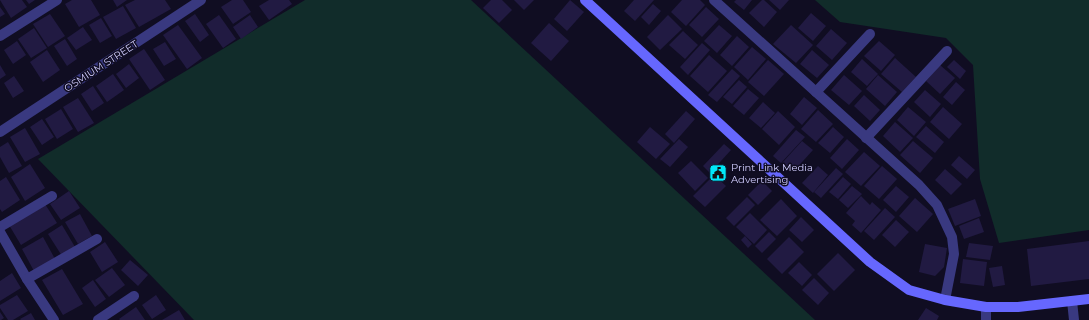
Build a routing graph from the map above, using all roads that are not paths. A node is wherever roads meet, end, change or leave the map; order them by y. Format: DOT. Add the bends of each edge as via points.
graph roads {
  1 [pos="57,0"];
  2 [pos="201,0"];
  3 [pos="585,0"];
  4 [pos="714,0"];
  5 [pos="870,34"];
  6 [pos="0,36"];
  7 [pos="948,51"];
  8 [pos="816,92"];
  9 [pos="0,132"];
  10 [pos="866,138"];
  11 [pos="52,196"];
  12 [pos="0,226"];
  13 [pos="0,232"];
  14 [pos="97,239"];
  15 [pos="27,279"];
  16 [pos="134,296"];
  17 [pos="1089,299"];
  18 [pos="944,300"];
  19 [pos="1072,301"];
  20 [pos="986,307"];
  21 [pos="54,320"];
  22 [pos="98,320"];
  23 [pos="986,320"];
  24 [pos="1074,320"];
  1 -- 6 [label="street"];
  2 -- 9 [label="street, OSMIUM STREET"];
  3 -- 18 [label="street" via="870,262 909,290"];
  4 -- 8 [label="street"];
  5 -- 8 [label="street"];
  7 -- 10 [label="street"];
  8 -- 10 [label="street"];
  10 -- 18 [label="street" via="919,184 937,205 952,237 954,254"];
  11 -- 12 [label="street"];
  13 -- 15 [label="street"];
  14 -- 15 [label="street"];
  15 -- 21 [label="street"];
  16 -- 22 [label="street"];
  17 -- 19 [label="street"];
  18 -- 20 [label="street"];
  19 -- 20 [label="street" via="1018,308"];
  19 -- 24 [label="street"];
  20 -- 23 [label="street"];
}
